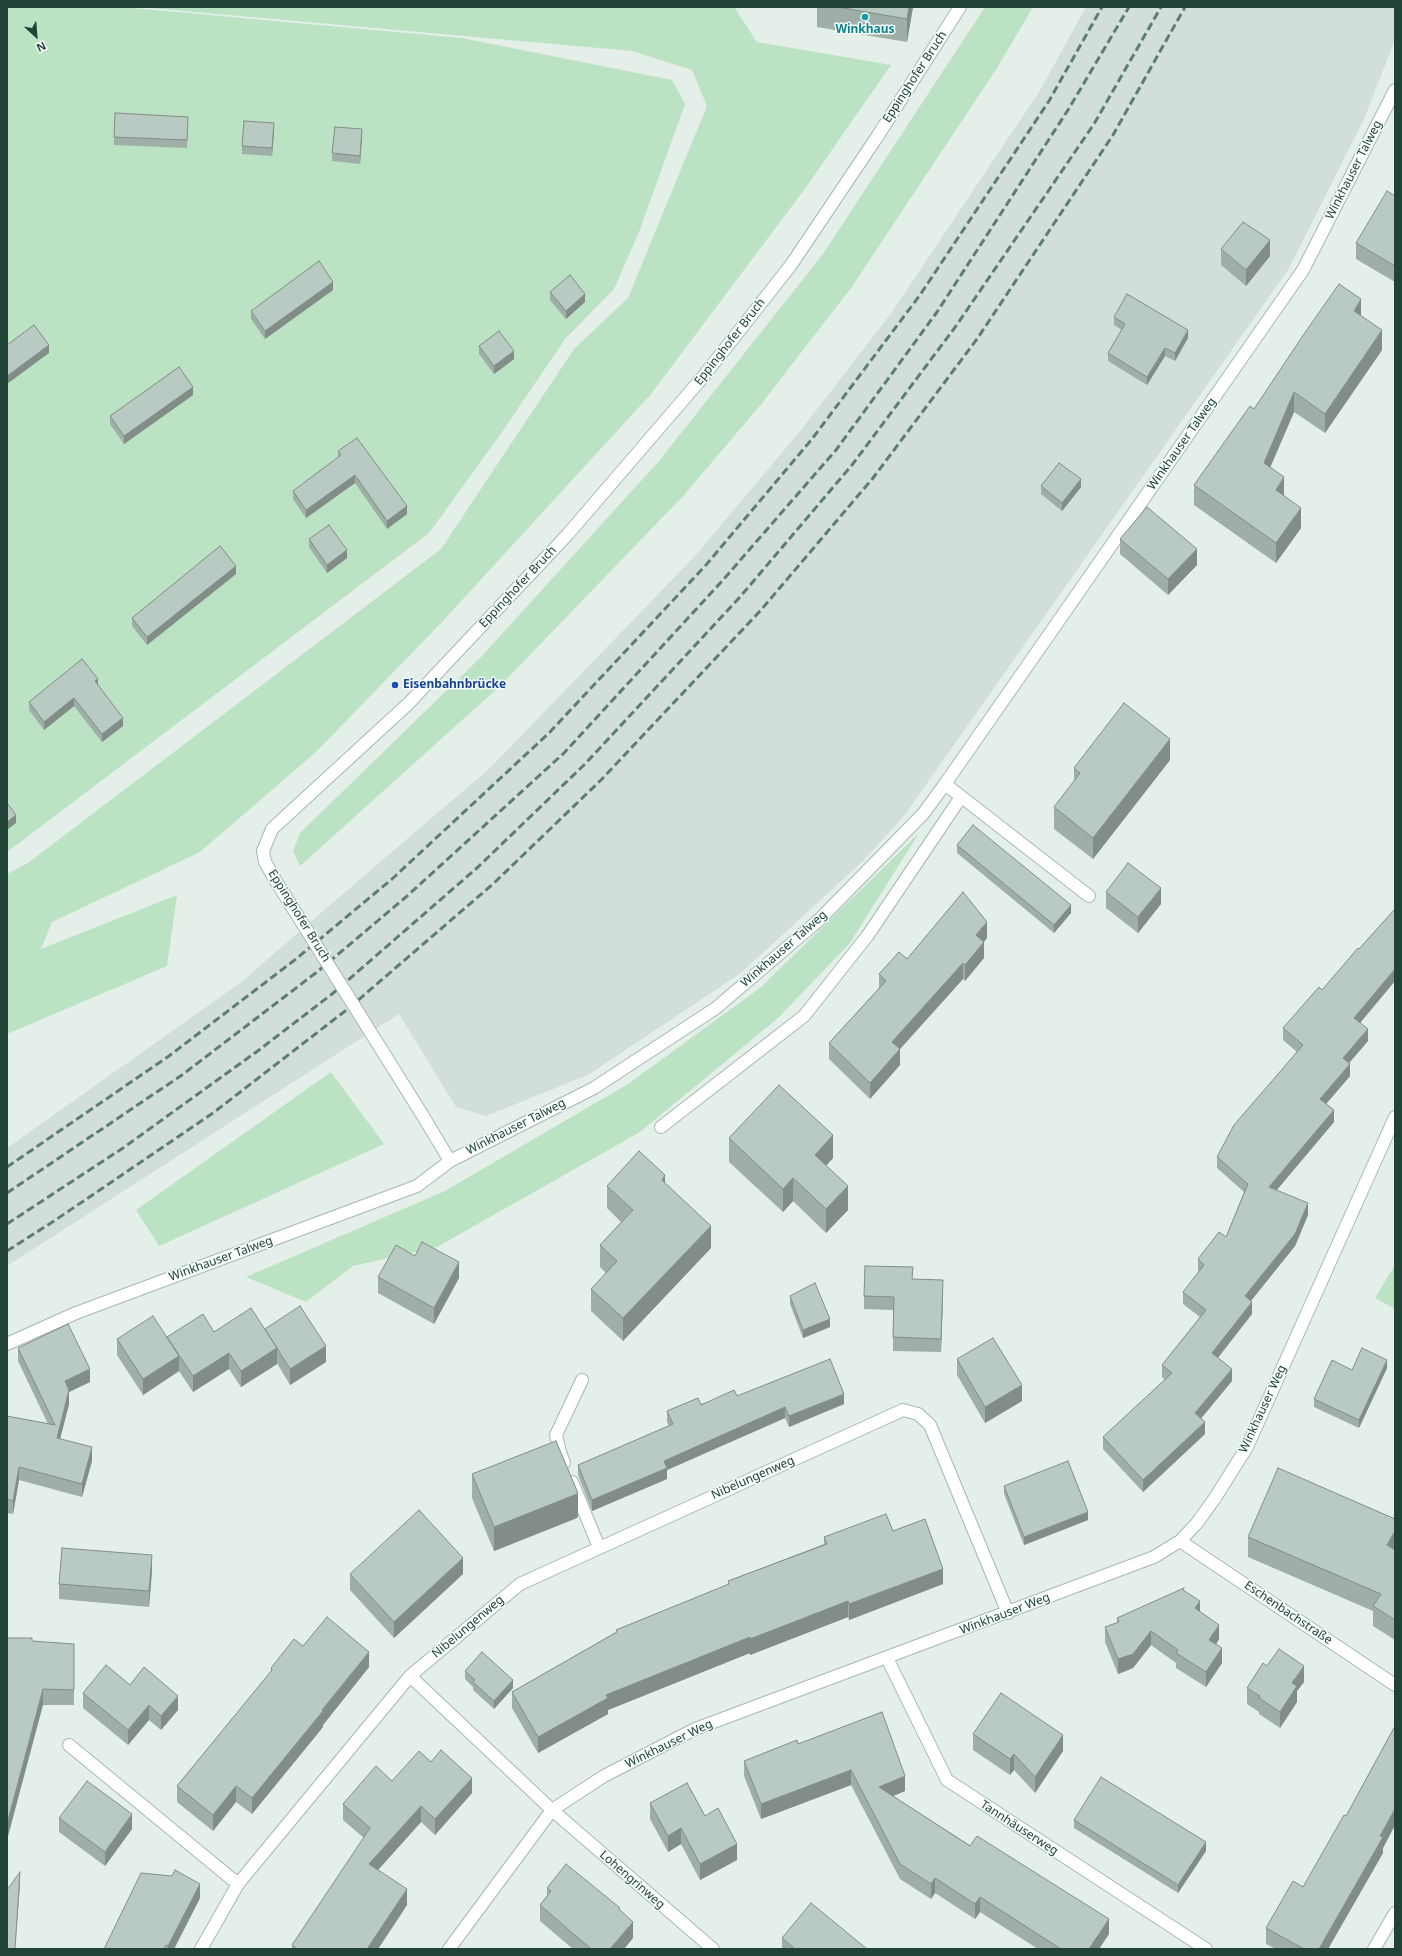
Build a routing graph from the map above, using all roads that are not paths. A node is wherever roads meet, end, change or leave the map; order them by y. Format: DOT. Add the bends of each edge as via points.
graph roads {
  1 [pos="960,7"];
  2 [pos="1395,90"];
  3 [pos="945,784"];
  4 [pos="961,797"];
  5 [pos="1090,896"];
  6 [pos="1395,1117"];
  7 [pos="661,1127"];
  8 [pos="450,1161"];
  9 [pos="7,1344"];
  10 [pos="582,1380"];
  11 [pos="1180,1541"];
  12 [pos="599,1547"];
  13 [pos="1008,1613"];
  14 [pos="887,1658"];
  15 [pos="410,1676"];
  16 [pos="1395,1685"];
  17 [pos="69,1745"];
  18 [pos="552,1810"];
  19 [pos="238,1884"];
  20 [pos="1395,1913"];
  21 [pos="201,1949"];
  22 [pos="449,1949"];
  23 [pos="713,1949"];
  24 [pos="1206,1949"];
  25 [pos="1374,1949"];
  1 -- 8 [label="street, Eppinghofer Bruch, bridge" via="791,265 702,378 568,534 409,703 272,829 263,851 265,862"];
  2 -- 3 [label="street, Winkhauser Talweg" via="1303,270"];
  3 -- 4 [label="street"];
  3 -- 8 [label="street, Winkhauser Talweg" via="923,814 819,920 716,1008 594,1088"];
  4 -- 5 [label="street"];
  4 -- 7 [label="street" via="868,935 804,1016"];
  6 -- 11 [label="street, Winkhauser Weg" via="1247,1448 1197,1523"];
  8 -- 9 [label="street, Winkhauser Talweg" via="417,1186 76,1313"];
  10 -- 12 [label="street" via="556,1435 560,1452"];
  11 -- 13 [label="street, Winkhauser Weg" via="1154,1557"];
  11 -- 16 [label="street, Eschenbachstraße"];
  12 -- 13 [label="street, Nibelungenweg" via="903,1410 918,1414 930,1426"];
  12 -- 15 [label="street, Nibelungenweg" via="520,1584"];
  13 -- 14 [label="street, Winkhauser Weg"];
  14 -- 18 [label="street, Winkhauser Weg" via="695,1729 604,1776"];
  14 -- 24 [label="street, Tannhäuserweg" via="947,1780"];
  15 -- 18 [label="street"];
  15 -- 19 [label="street, Nibelungenweg"];
  17 -- 19 [label="street"];
  18 -- 22 [label="street, Winkhauser Weg"];
  18 -- 23 [label="street, Lohengrinweg"];
  19 -- 21 [label="street, Nibelungenweg"];
  20 -- 25 [label="street"];
}
